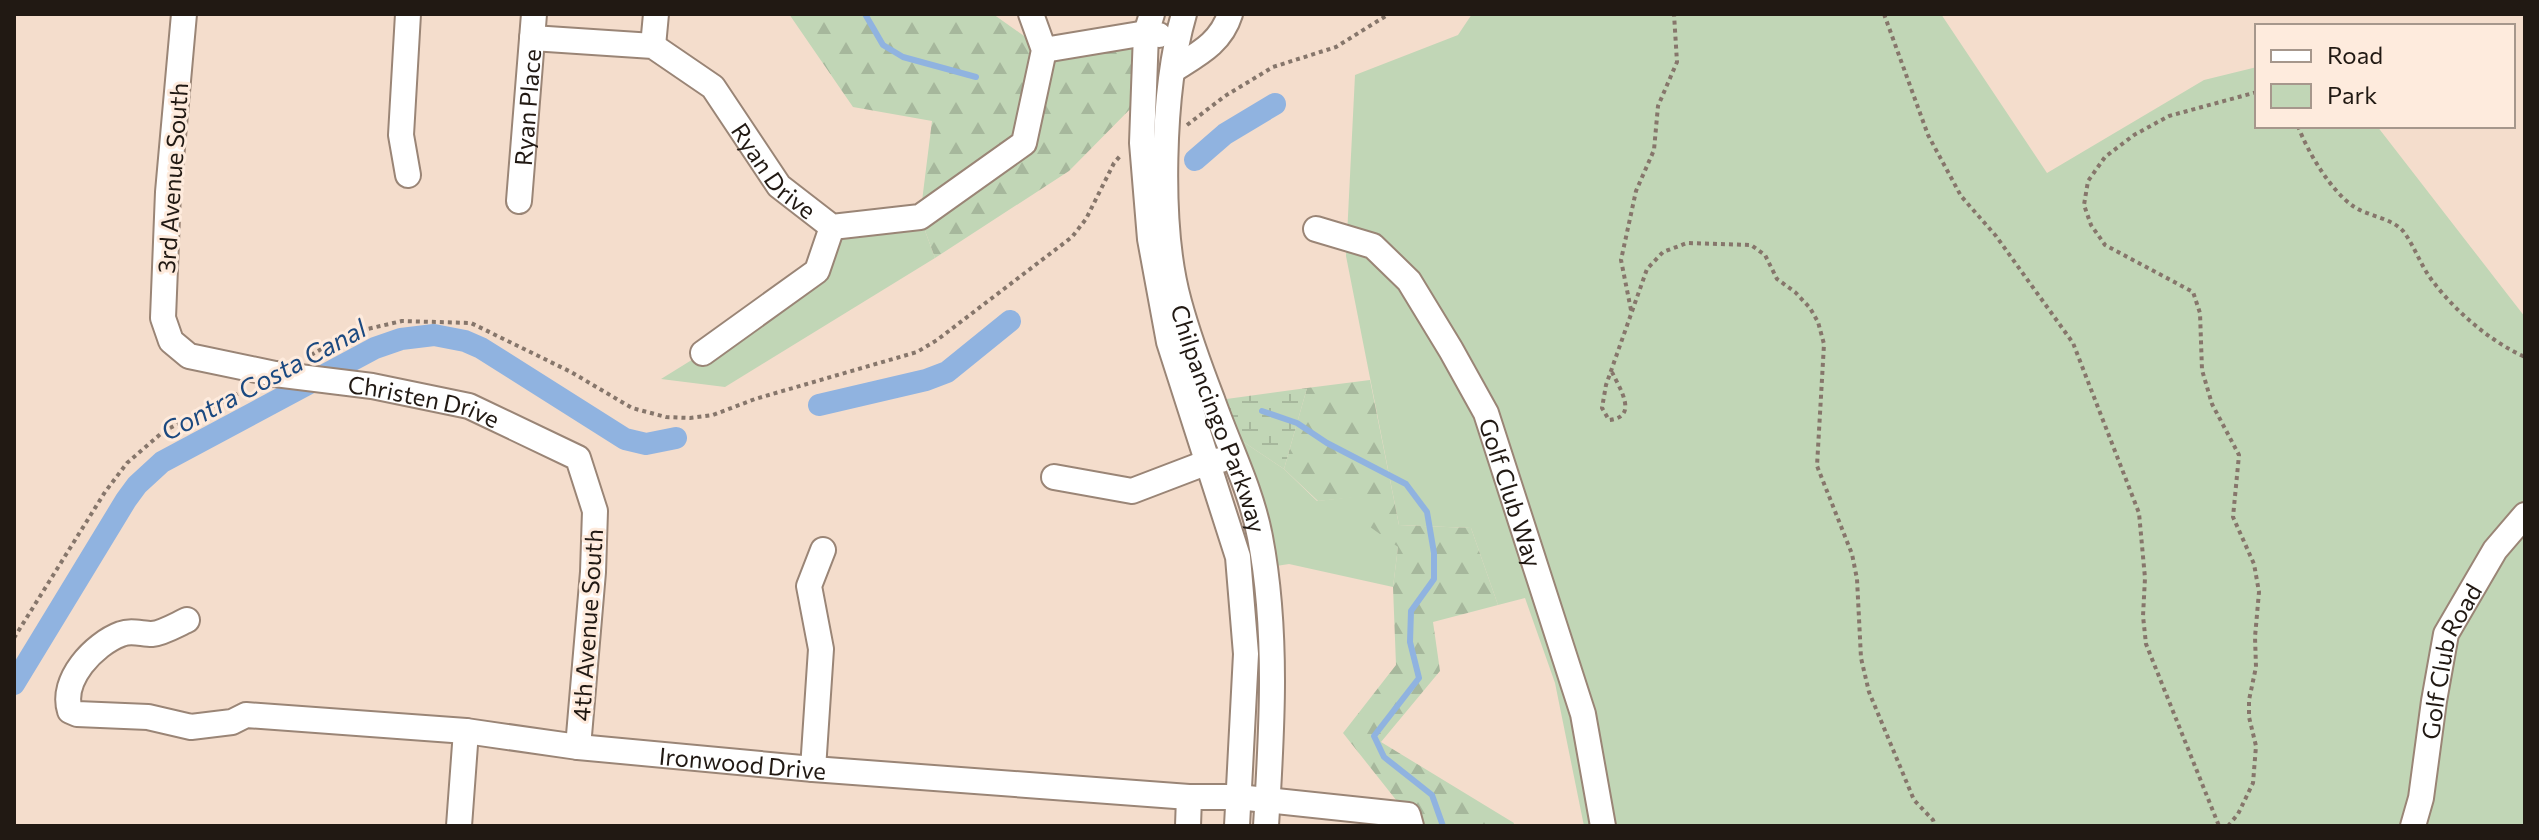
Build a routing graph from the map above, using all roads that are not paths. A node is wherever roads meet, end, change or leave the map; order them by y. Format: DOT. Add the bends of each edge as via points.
graph roads {
  1 [pos="184,14"];
  2 [pos="408,14"];
  3 [pos="656,14"];
  4 [pos="1031,14"];
  5 [pos="1184,14"];
  6 [pos="1230,14"];
  7 [pos="1149,24"];
  8 [pos="533,26"];
  9 [pos="1177,39"];
  10 [pos="653,46"];
  11 [pos="1044,50"];
  12 [pos="1173,70"];
  13 [pos="408,175"];
  14 [pos="519,201"];
  15 [pos="832,227"];
  16 [pos="1316,229"];
  17 [pos="171,341"];
  18 [pos="703,353"];
  19 [pos="578,458"];
  20 [pos="1235,458"];
  21 [pos="1208,462"];
  22 [pos="1054,477"];
  23 [pos="2525,515"];
  24 [pos="823,550"];
  25 [pos="187,620"];
  26 [pos="466,731"];
  27 [pos="578,747"];
  28 [pos="813,769"];
  29 [pos="1189,797"];
  30 [pos="1238,797"];
  31 [pos="1267,800"];
  32 [pos="459,826"];
  33 [pos="1188,826"];
  34 [pos="1237,826"];
  35 [pos="1266,826"];
  36 [pos="1411,826"];
  37 [pos="1603,826"];
  38 [pos="2413,826"];
  1 -- 17 [label="street, 3rd Avenue South" via="168,192 163,318"];
  2 -- 13 [label="street" via="401,135"];
  3 -- 10 [label="street"];
  4 -- 11 [label="street"];
  5 -- 9 [label="street, Chilpancingo Parkway"];
  6 -- 12 [label="street" via="1211,46"];
  7 -- 9 [label="street"];
  7 -- 11 [label="street"];
  7 -- 21 [label="street, Chilpancingo Parkway" via="1142,143 1150,239 1169,342"];
  8 -- 10 [label="street"];
  8 -- 14 [label="street, Ryan Place"];
  9 -- 12 [label="street, Chilpancingo Parkway"];
  10 -- 15 [label="street, Ryan Drive" via="713,87 779,186"];
  11 -- 15 [label="street, Ryan Drive" via="1024,143 920,217"];
  12 -- 20 [label="street, Chilpancingo Parkway" via="1167,219 1178,300"];
  15 -- 18 [label="street" via="817,271"];
  16 -- 37 [label="street, Golf Club Way" via="1373,246 1409,281 1486,413 1583,714"];
  17 -- 19 [label="street, Christen Drive" via="189,356 469,406"];
  19 -- 27 [label="street, 4th Avenue South" via="595,511"];
  20 -- 21 [label="street"];
  20 -- 31 [label="street, Chilpancingo Parkway" via="1259,533 1272,616"];
  21 -- 22 [label="street" via="1132,491"];
  21 -- 30 [label="street, Chilpancingo Parkway" via="1238,557 1246,654"];
  23 -- 38 [label="street, Golf Club Road" via="2495,550 2446,634"];
  24 -- 28 [label="street" via="809,586 821,649"];
  25 -- 26 [label="street, Ironwood Drive" via="153,634 122,633 100,647 78,668 68,691 70,711 148,717 191,727 246,715"];
  26 -- 27 [label="street, Ironwood Drive"];
  26 -- 32 [label="street"];
  27 -- 28 [label="street, Ironwood Drive"];
  28 -- 29 [label="street, Ironwood Drive"];
  29 -- 30 [label="street, Ironwood Drive"];
  29 -- 33 [label="street"];
  30 -- 31 [label="street, Ironwood Drive"];
  30 -- 34 [label="street, Chilpancingo Parkway"];
  31 -- 35 [label="street, Chilpancingo Parkway"];
  31 -- 36 [label="street, Ironwood Drive" via="1408,815"];
}
